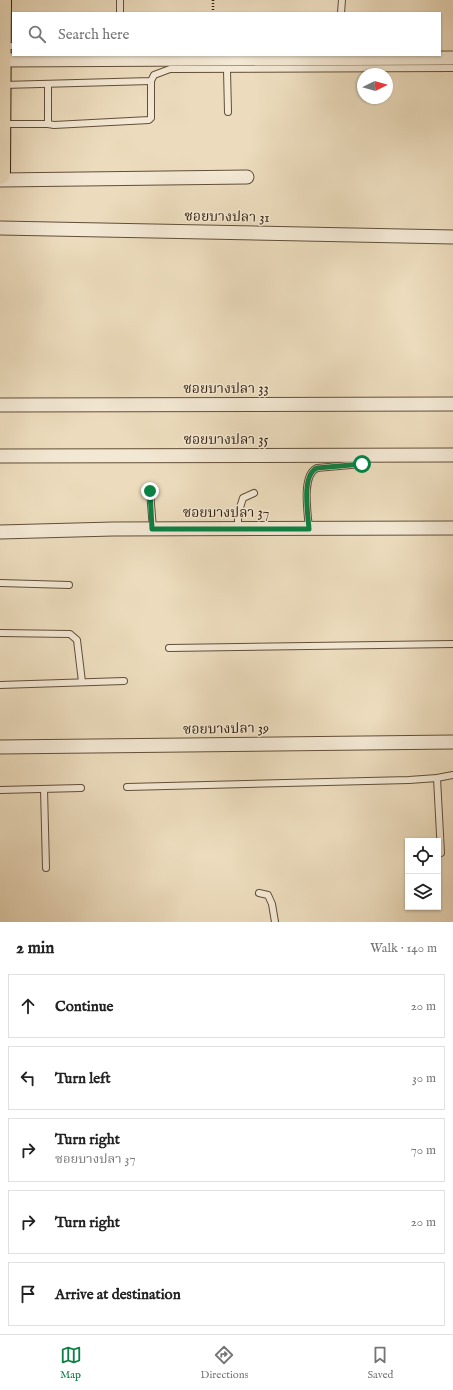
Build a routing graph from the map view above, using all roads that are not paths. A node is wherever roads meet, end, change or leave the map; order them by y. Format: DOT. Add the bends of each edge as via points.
graph roads {
  1 [pos="1,0"];
  2 [pos="120,0"];
  3 [pos="342,0"];
  4 [pos="120,12"];
  5 [pos="341,12"];
  6 [pos="5,50"];
  7 [pos="292,56"];
  8 [pos="340,57"];
  9 [pos="453,58"];
  10 [pos="453,68"];
  11 [pos="227,70"];
  12 [pos="150,81"];
  13 [pos="48,84"];
  14 [pos="0,85"];
  15 [pos="228,112"];
  16 [pos="0,124"];
  17 [pos="48,124"];
  18 [pos="0,174"];
  19 [pos="247,177"];
  20 [pos="0,180"];
  21 [pos="0,228"];
  22 [pos="453,237"];
  23 [pos="453,404"];
  24 [pos="0,405"];
  25 [pos="453,455"];
  26 [pos="0,456"];
  27 [pos="362,464"];
  28 [pos="150,491"];
  29 [pos="254,493"];
  30 [pos="453,528"];
  31 [pos="152,529"];
  32 [pos="309,529"];
  33 [pos="238,530"];
  34 [pos="0,532"];
  35 [pos="0,583"];
  36 [pos="69,585"];
  37 [pos="0,633"];
  38 [pos="453,644"];
  39 [pos="169,648"];
  40 [pos="124,681"];
  41 [pos="82,682"];
  42 [pos="0,684"];
  43 [pos="453,742"];
  44 [pos="0,747"];
  45 [pos="453,775"];
  46 [pos="437,778"];
  47 [pos="127,787"];
  48 [pos="81,788"];
  49 [pos="44,789"];
  50 [pos="0,790"];
  51 [pos="440,838"];
  52 [pos="46,868"];
  53 [pos="259,892"];
  54 [pos="275,922"];
  1 -- 6 [label="main road"];
  2 -- 4 [label="lane"];
  3 -- 5 [label="lane"];
  6 -- 14 [label="main road"];
  7 -- 8 [label="street"];
  8 -- 9 [label="street"];
  10 -- 11 [label="lane"];
  11 -- 12 [label="lane" via="170,70 154,75"];
  11 -- 15 [label="lane"];
  12 -- 13 [label="lane"];
  12 -- 17 [label="lane" via="149,120"];
  13 -- 14 [label="lane"];
  13 -- 17 [label="lane"];
  14 -- 16 [label="main road"];
  16 -- 17 [label="lane"];
  16 -- 18 [label="main road"];
  19 -- 20 [label="street"];
  21 -- 22 [label="street, ซอยบางปลา 31"];
  23 -- 24 [label="street, ซอยบางปลา 33"];
  25 -- 26 [label="street, ซอยบางปลา 35"];
  27 -- 32 [label="lane" via="317,468 311,471 307,487"];
  28 -- 31 [label="lane"];
  29 -- 33 [label="lane" via="243,498 238,514"];
  30 -- 32 [label="street, ซอยบางปลา 37"];
  31 -- 33 [label="street, ซอยบางปลา 37"];
  31 -- 34 [label="street, ซอยบางปลา 37"];
  32 -- 33 [label="street, ซอยบางปลา 37"];
  35 -- 36 [label="lane"];
  37 -- 41 [label="lane" via="75,636"];
  38 -- 39 [label="lane"];
  40 -- 41 [label="lane"];
  41 -- 42 [label="lane"];
  43 -- 44 [label="street, ซอยบางปลา 39"];
  45 -- 46 [label="lane"];
  46 -- 47 [label="lane"];
  46 -- 51 [label="lane"];
  48 -- 49 [label="lane"];
  49 -- 50 [label="lane"];
  49 -- 52 [label="lane"];
  53 -- 54 [label="lane" via="268,895"];
}
